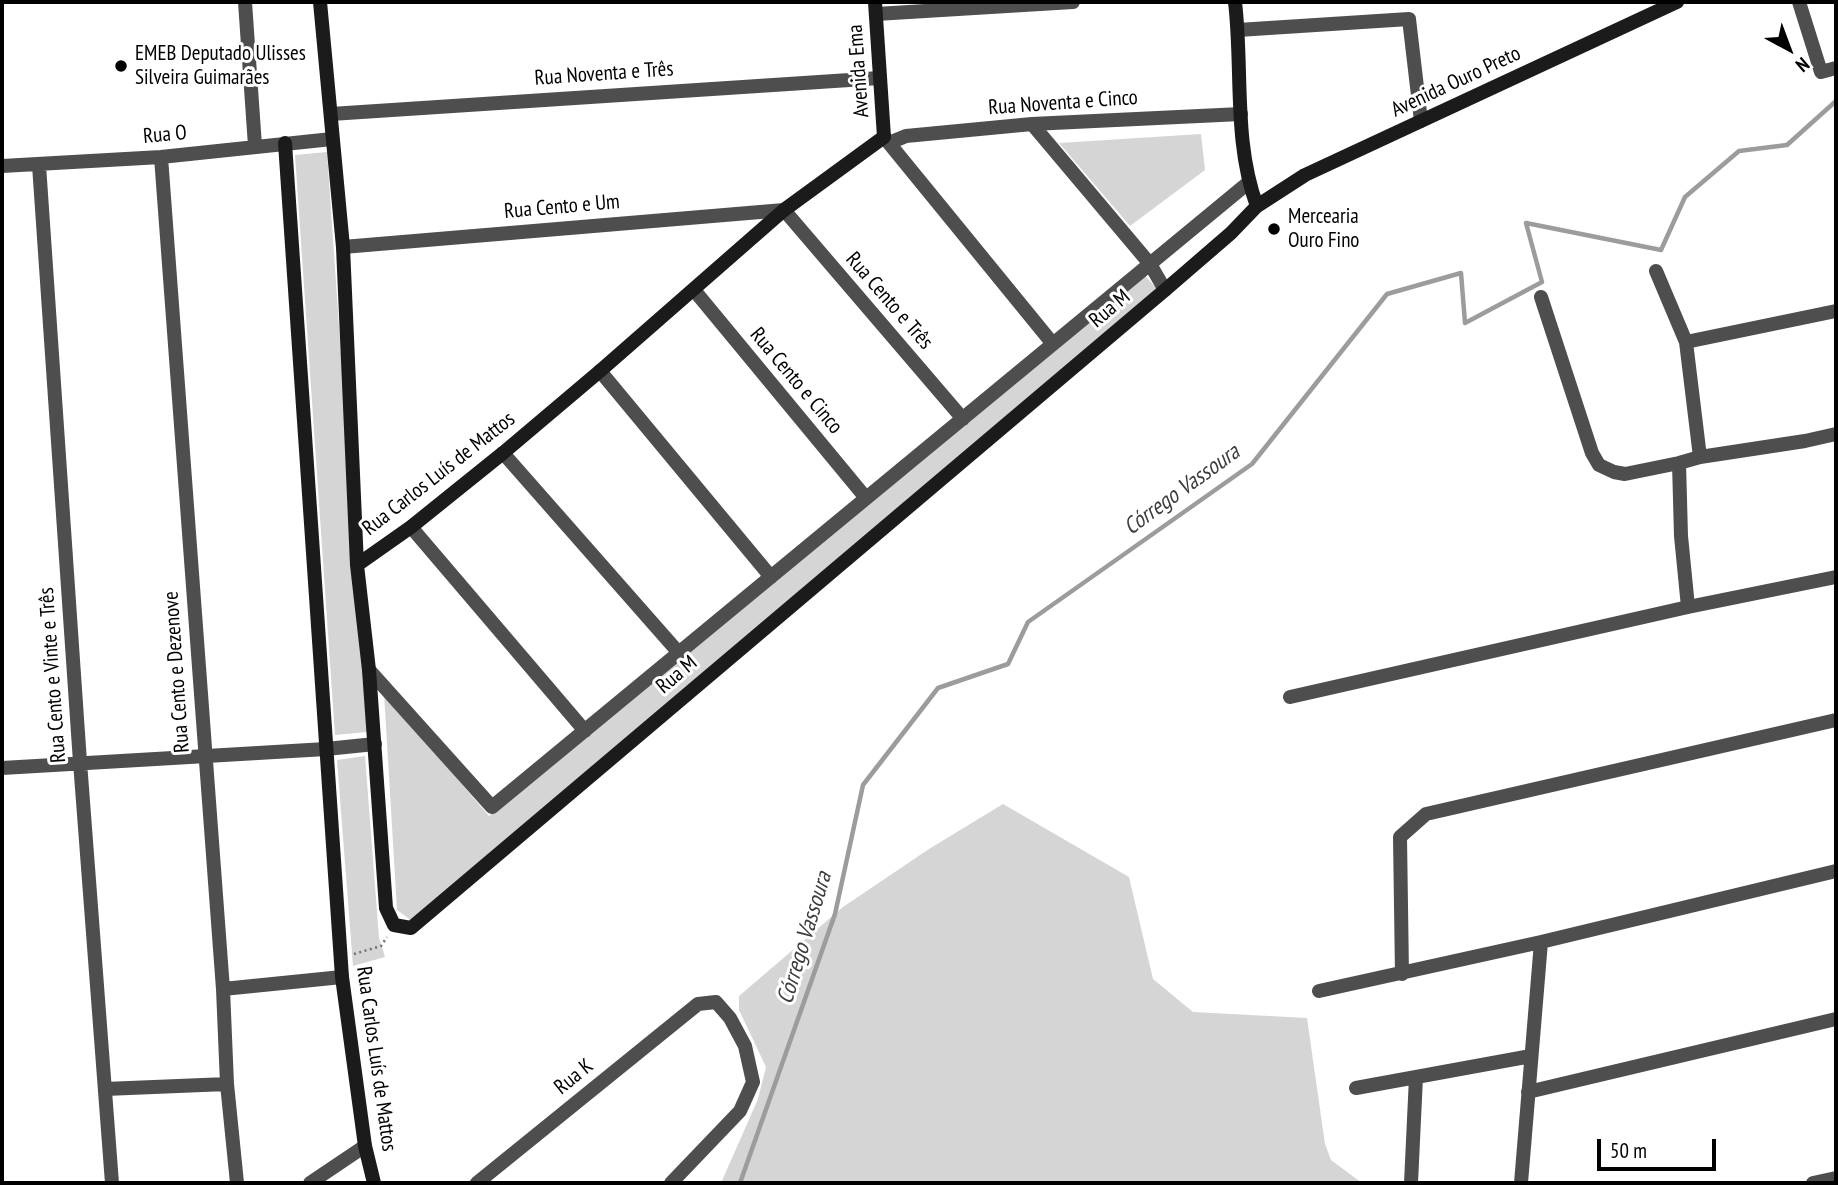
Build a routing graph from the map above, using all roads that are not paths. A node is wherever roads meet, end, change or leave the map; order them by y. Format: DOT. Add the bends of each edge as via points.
graph roads {
  1 [pos="244,2"];
  2 [pos="320,2"];
  3 [pos="1073,2"];
  4 [pos="1235,2"];
  5 [pos="1677,2"];
  6 [pos="1799,2"];
  7 [pos="876,8"];
  8 [pos="1238,30"];
  9 [pos="1836,68"];
  10 [pos="880,78"];
  11 [pos="331,114"];
  12 [pos="1241,114"];
  13 [pos="1422,121"];
  14 [pos="1032,124"];
  15 [pos="332,139"];
  16 [pos="887,140"];
  17 [pos="285,143"];
  18 [pos="255,146"];
  19 [pos="161,157"];
  20 [pos="39,164"];
  21 [pos="2,166"];
  22 [pos="1248,183"];
  23 [pos="1257,206"];
  24 [pos="784,210"];
  25 [pos="343,247"];
  26 [pos="1150,264"];
  27 [pos="1656,271"];
  28 [pos="694,290"];
  29 [pos="1165,290"];
  30 [pos="1541,297"];
  31 [pos="1836,311"];
  32 [pos="1686,342"];
  33 [pos="1053,344"];
  34 [pos="600,371"];
  35 [pos="962,419"];
  36 [pos="1836,434"];
  37 [pos="503,453"];
  38 [pos="1700,457"];
  39 [pos="1679,463"];
  40 [pos="866,498"];
  41 [pos="411,527"];
  42 [pos="357,565"];
  43 [pos="771,577"];
  44 [pos="1836,577"];
  45 [pos="1688,607"];
  46 [pos="679,653"];
  47 [pos="369,670"];
  48 [pos="1290,697"];
  49 [pos="1836,720"];
  50 [pos="585,731"];
  51 [pos="375,744"];
  52 [pos="326,749"];
  53 [pos="204,755"];
  54 [pos="79,762"];
  55 [pos="2,768"];
  56 [pos="1836,871"];
  57 [pos="1541,942"];
  58 [pos="1402,974"];
  59 [pos="342,977"];
  60 [pos="223,989"];
  61 [pos="1320,991"];
  62 [pos="1836,1018"];
  63 [pos="1531,1056"];
  64 [pos="1416,1077"];
  65 [pos="227,1084"];
  66 [pos="1356,1088"];
  67 [pos="105,1089"];
  68 [pos="1528,1092"];
  69 [pos="365,1146"];
  70 [pos="1836,1178"];
  71 [pos="112,1183"];
  72 [pos="237,1183"];
  73 [pos="310,1183"];
  74 [pos="374,1183"];
  75 [pos="477,1183"];
  76 [pos="671,1183"];
  77 [pos="1411,1183"];
  78 [pos="1521,1183"];
  79 [pos="1813,1183"];
  1 -- 18 [label="street"];
  2 -- 11 [label="street, Rua Carlos Luís de Mattos"];
  3 -- 7 [label="street"];
  4 -- 8 [label="street"];
  5 -- 13 [label="street, Avenida Ouro Preto"];
  6 -- 9 [label="street" via="1821,72"];
  7 -- 10 [label="street, Avenida Ema"];
  8 -- 12 [label="street"];
  8 -- 13 [label="street" via="1409,19"];
  10 -- 11 [label="street, Rua Noventa e Três"];
  10 -- 16 [label="street, Avenida Ema"];
  11 -- 15 [label="street, Rua Carlos Luís de Mattos"];
  12 -- 14 [label="street, Rua Noventa e Cinco"];
  12 -- 22 [label="street"];
  13 -- 23 [label="street, Avenida Ouro Preto" via="1305,175"];
  14 -- 16 [label="street, Rua Noventa e Cinco"];
  14 -- 26 [label="street"];
  15 -- 17 [label="street, Rua O"];
  15 -- 25 [label="street, Rua Carlos Luís de Mattos"];
  16 -- 24 [label="street, Rua Carlos Luís de Mattos"];
  16 -- 33 [label="street"];
  17 -- 18 [label="street, Rua O"];
  17 -- 52 [label="street, Rua Carlos Luís de Mattos"];
  18 -- 19 [label="street, Rua O"];
  19 -- 20 [label="street, Rua O"];
  19 -- 53 [label="street, Rua Cento e Dezenove"];
  20 -- 21 [label="street, Rua O"];
  20 -- 54 [label="street, Rua Cento e Vinte e Três"];
  22 -- 23 [label="street"];
  22 -- 26 [label="street, Rua M"];
  23 -- 29 [label="street, Rua M"];
  24 -- 25 [label="street, Rua Cento e Um"];
  24 -- 28 [label="street, Rua Carlos Luís de Mattos"];
  24 -- 35 [label="street, Rua Cento e Três"];
  25 -- 42 [label="street, Rua Carlos Luís de Mattos"];
  26 -- 29 [label="street"];
  26 -- 33 [label="street, Rua M"];
  27 -- 32 [label="street"];
  28 -- 34 [label="street, Rua Carlos Luís de Mattos"];
  28 -- 40 [label="street, Rua Cento e Cinco"];
  29 -- 51 [label="street, Rua M" via="411,928 394,926 386,908"];
  30 -- 39 [label="street" via="1599,465 1626,474"];
  31 -- 32 [label="street"];
  32 -- 38 [label="street"];
  33 -- 35 [label="street, Rua M"];
  34 -- 37 [label="street, Rua Carlos Luís de Mattos"];
  34 -- 43 [label="street"];
  35 -- 40 [label="street, Rua M"];
  36 -- 38 [label="street"];
  37 -- 41 [label="street, Rua Carlos Luís de Mattos"];
  37 -- 46 [label="street"];
  38 -- 39 [label="street"];
  39 -- 45 [label="street"];
  40 -- 43 [label="street, Rua M"];
  41 -- 42 [label="street, Rua Carlos Luís de Mattos"];
  41 -- 50 [label="street"];
  42 -- 47 [label="street"];
  43 -- 46 [label="street, Rua M"];
  44 -- 45 [label="street"];
  45 -- 48 [label="street"];
  46 -- 50 [label="street, Rua M"];
  47 -- 50 [label="street, Rua M" via="492,807"];
  47 -- 51 [label="street"];
  49 -- 58 [label="street" via="1426,814 1400,836"];
  51 -- 52 [label="street"];
  52 -- 53 [label="street"];
  52 -- 59 [label="street, Rua Carlos Luís de Mattos"];
  53 -- 54 [label="street"];
  53 -- 60 [label="street, Rua Cento e Dezenove"];
  54 -- 55 [label="street"];
  54 -- 67 [label="street, Rua Cento e Vinte e Três"];
  56 -- 57 [label="street"];
  57 -- 58 [label="street"];
  57 -- 63 [label="street"];
  58 -- 61 [label="street"];
  59 -- 60 [label="street"];
  59 -- 69 [label="street, Rua Carlos Luís de Mattos"];
  60 -- 65 [label="street, Rua Cento e Dezenove"];
  62 -- 68 [label="street"];
  63 -- 64 [label="street"];
  63 -- 68 [label="street"];
  64 -- 66 [label="street"];
  64 -- 77 [label="street"];
  65 -- 67 [label="street"];
  65 -- 72 [label="street, Rua Cento e Dezenove"];
  67 -- 71 [label="street, Rua Cento e Vinte e Três"];
  68 -- 78 [label="street"];
  69 -- 73 [label="street"];
  69 -- 74 [label="street, Rua Carlos Luís de Mattos"];
  70 -- 79 [label="street"];
  75 -- 76 [label="street, Rua K" via="698,1004 716,1002 745,1046 753,1082 740,1111"];
}
